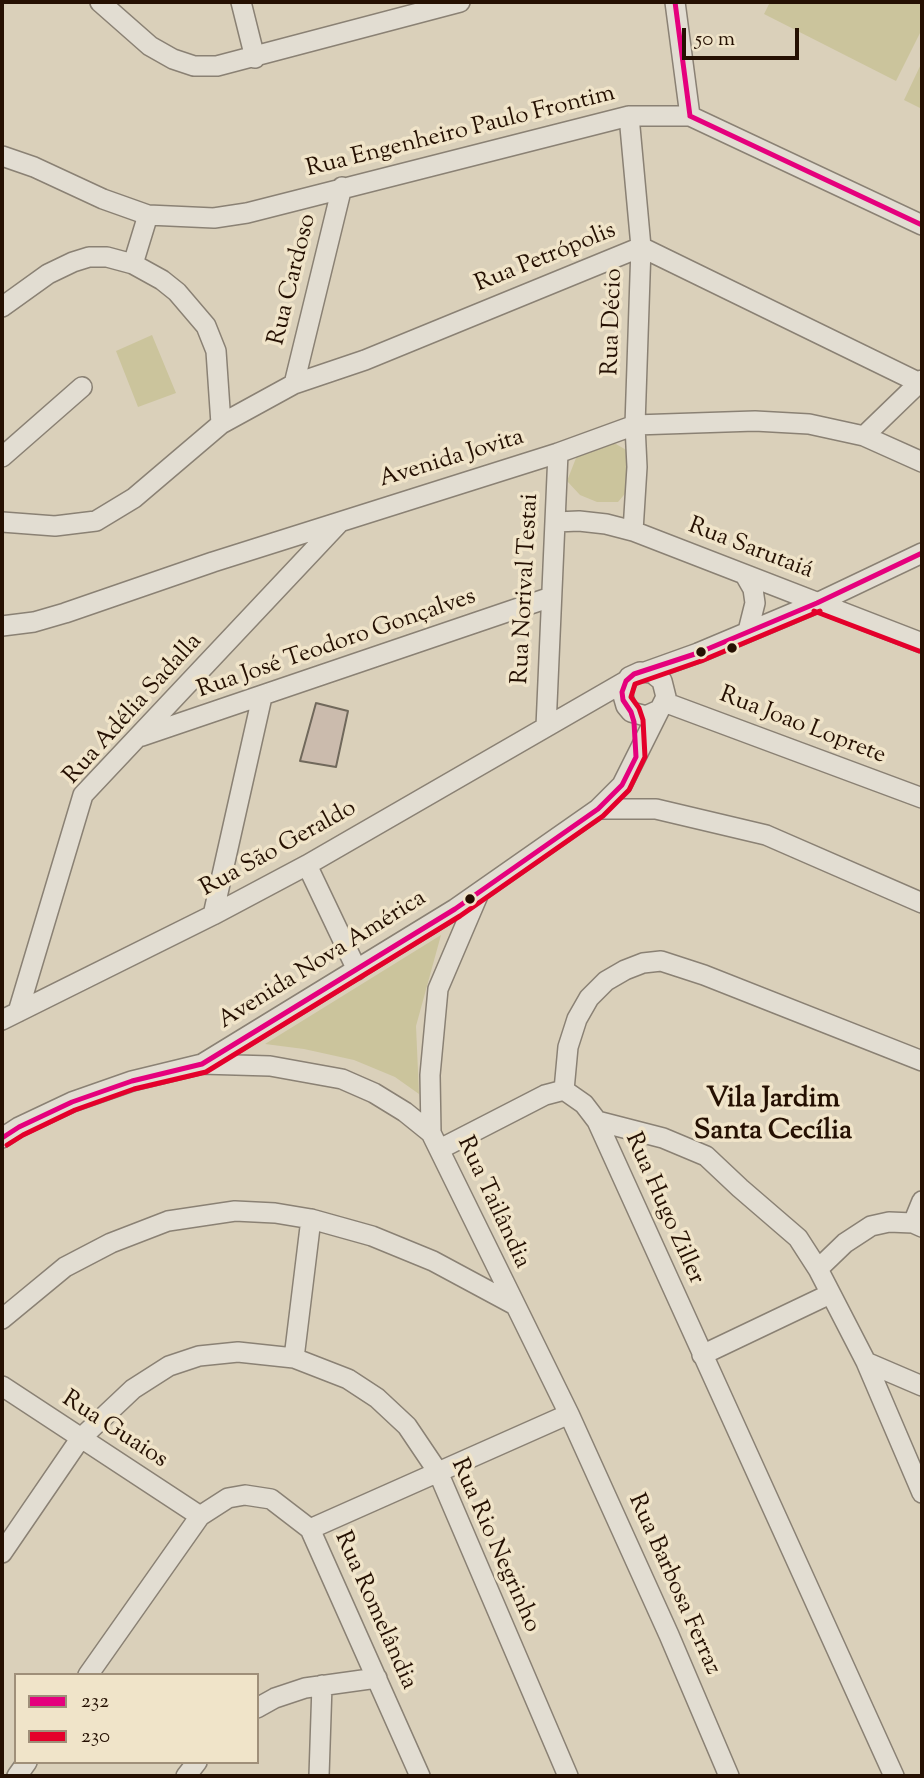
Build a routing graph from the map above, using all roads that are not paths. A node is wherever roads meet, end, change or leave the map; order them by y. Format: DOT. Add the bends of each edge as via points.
graph roads {
  1 [pos="100,2"];
  2 [pos="241,2"];
  3 [pos="460,2"];
  4 [pos="675,2"];
  5 [pos="393,10"];
  6 [pos="255,58"];
  7 [pos="629,116"];
  8 [pos="690,116"];
  9 [pos="2,156"];
  10 [pos="342,187"];
  11 [pos="148,215"];
  12 [pos="922,225"];
  13 [pos="642,247"];
  14 [pos="133,264"];
  15 [pos="2,307"];
  16 [pos="921,382"];
  17 [pos="294,384"];
  18 [pos="82,387"];
  19 [pos="221,424"];
  20 [pos="635,425"];
  21 [pos="864,436"];
  22 [pos="558,453"];
  23 [pos="2,457"];
  24 [pos="922,462"];
  25 [pos="342,520"];
  26 [pos="2,522"];
  27 [pos="556,522"];
  28 [pos="633,531"];
  29 [pos="922,553"];
  30 [pos="745,575"];
  31 [pos="551,597"];
  32 [pos="817,603"];
  33 [pos="2,626"];
  34 [pos="748,631"];
  35 [pos="922,643"];
  36 [pos="698,653"];
  37 [pos="645,672"];
  38 [pos="626,681"];
  39 [pos="262,697"];
  40 [pos="663,701"];
  41 [pos="629,709"];
  42 [pos="574,711"];
  43 [pos="546,727"];
  44 [pos="138,738"];
  45 [pos="633,764"];
  46 [pos="922,798"];
  47 [pos="598,809"];
  48 [pos="656,809"];
  49 [pos="307,865"];
  50 [pos="479,893"];
  51 [pos="922,903"];
  52 [pos="455,909"];
  53 [pos="213,915"];
  54 [pos="457,943"];
  55 [pos="356,970"];
  56 [pos="10,1016"];
  57 [pos="251,1035"];
  58 [pos="922,1061"];
  59 [pos="202,1063"];
  60 [pos="270,1066"];
  61 [pos="564,1090"];
  62 [pos="597,1121"];
  63 [pos="2,1138"];
  64 [pos="436,1141"];
  65 [pos="922,1201"];
  66 [pos="311,1219"];
  67 [pos="918,1225"];
  68 [pos="494,1264"];
  69 [pos="818,1269"];
  70 [pos="465,1278"];
  71 [pos="830,1294"];
  72 [pos="513,1304"];
  73 [pos="2,1319"];
  74 [pos="702,1355"];
  75 [pos="294,1358"];
  76 [pos="866,1362"];
  77 [pos="2,1386"];
  78 [pos="922,1386"];
  79 [pos="569,1415"];
  80 [pos="80,1439"];
  81 [pos="438,1472"];
  82 [pos="922,1493"];
  83 [pos="200,1516"];
  84 [pos="310,1529"];
  85 [pos="2,1553"];
  86 [pos="90,1673"];
  87 [pos="377,1678"];
  88 [pos="322,1685"];
  89 [pos="259,1707"];
  90 [pos="319,1776"];
  91 [pos="420,1776"];
  92 [pos="568,1776"];
  93 [pos="729,1776"];
  94 [pos="894,1776"];
  1 -- 6 [label="street" via="150,46 173,59 194,66 217,66"];
  2 -- 6 [label="street"];
  3 -- 5 [label="street"];
  4 -- 8 [label="street"];
  5 -- 6 [label="street"];
  7 -- 8 [label="street, Rua Engenheiro Paulo Frontim"];
  7 -- 10 [label="street, Rua Engenheiro Paulo Frontim"];
  7 -- 13 [label="street, Rua Décio"];
  8 -- 12 [label="street, Rua Engenheiro Paulo Frontim"];
  9 -- 11 [label="street, Rua Engenheiro Paulo Frontim"];
  10 -- 11 [label="street, Rua Engenheiro Paulo Frontim" via="247,213 178,218"];
  10 -- 17 [label="street, Rua Cardoso"];
  11 -- 14 [label="street"];
  13 -- 16 [label="street, Rua Petrópolis"];
  13 -- 17 [label="street, Rua Petrópolis" via="365,360"];
  13 -- 20 [label="street, Rua Décio"];
  14 -- 15 [label="street" via="107,257 73,262"];
  14 -- 19 [label="street" via="163,280 206,326 216,351"];
  16 -- 21 [label="street"];
  17 -- 19 [label="street, Rua Petrópolis"];
  18 -- 23 [label="street"];
  19 -- 26 [label="street, Rua Petrópolis" via="134,498 96,521 55,526"];
  20 -- 21 [label="street, Avenida Jovita" via="755,421 809,424"];
  20 -- 22 [label="street, Avenida Jovita"];
  20 -- 28 [label="street, Rua Décio"];
  21 -- 24 [label="street, Avenida Jovita"];
  22 -- 25 [label="street, Avenida Jovita"];
  22 -- 27 [label="street, Rua Norival Testai"];
  25 -- 33 [label="street, Avenida Jovita" via="65,613"];
  25 -- 44 [label="street, Rua Adélia Sadalla"];
  27 -- 28 [label="street, Rua Sarutaiá" via="606,524"];
  27 -- 31 [label="street, Rua Norival Testai"];
  28 -- 30 [label="street, Rua Sarutaiá"];
  29 -- 32 [label="street"];
  30 -- 32 [label="street, Rua Sarutaiá"];
  30 -- 34 [label="street" via="755,603"];
  31 -- 39 [label="street, Rua José Teodoro Gonçalves"];
  31 -- 43 [label="street, Rua Norival Testai"];
  32 -- 34 [label="street"];
  32 -- 35 [label="street, Rua Sarutaiá"];
  34 -- 36 [label="street"];
  36 -- 37 [label="street"];
  36 -- 40 [label="street, Avenida Nova América"];
  37 -- 38 [label="street"];
  37 -- 40 [label="street" via="662,681"];
  38 -- 41 [label="street" via="622,692"];
  38 -- 42 [label="street, Rua São Geraldo"];
  39 -- 44 [label="street, Rua José Teodoro Gonçalves"];
  39 -- 53 [label="street"];
  40 -- 41 [label="street" via="646,716"];
  40 -- 45 [label="street, Avenida Nova América"];
  40 -- 46 [label="street, Rua Joao Loprete"];
  41 -- 42 [label="street, Rua São Geraldo" via="603,706"];
  41 -- 45 [label="street" via="636,733"];
  42 -- 43 [label="street, Rua São Geraldo"];
  43 -- 49 [label="street, Rua São Geraldo"];
  44 -- 56 [label="street, Rua Adélia Sadalla" via="83,795"];
  45 -- 47 [label="street, Avenida Nova América" via="622,785"];
  45 -- 48 [label="street" via="637,793"];
  47 -- 48 [label="street"];
  47 -- 50 [label="street, Avenida Nova América"];
  48 -- 51 [label="street" via="766,835"];
  49 -- 53 [label="street, Rua São Geraldo"];
  49 -- 55 [label="street"];
  50 -- 52 [label="street, Avenida Nova América"];
  50 -- 54 [label="street"];
  52 -- 54 [label="street"];
  52 -- 55 [label="street, Avenida Nova América"];
  53 -- 56 [label="street, Rua São Geraldo"];
  54 -- 64 [label="street" via="438,989 430,1075"];
  55 -- 57 [label="street, Avenida Nova América"];
  57 -- 59 [label="street, Avenida Nova América"];
  57 -- 60 [label="street" via="254,1052"];
  58 -- 61 [label="street" via="661,961 643,963 606,981 589,998 568,1047"];
  59 -- 60 [label="street, Rua Tailândia"];
  59 -- 63 [label="street, Avenida Nova América" via="72,1102"];
  60 -- 64 [label="street, Rua Tailândia" via="342,1079 374,1093 405,1112"];
  61 -- 62 [label="street, Rua Hugo Ziller"];
  61 -- 64 [label="street"];
  62 -- 69 [label="street" via="663,1138 706,1156 798,1238"];
  62 -- 74 [label="street, Rua Hugo Ziller"];
  64 -- 68 [label="street, Rua Tailândia"];
  65 -- 67 [label="street"];
  66 -- 70 [label="street" via="372,1236"];
  66 -- 73 [label="street" via="235,1211 168,1221 65,1267"];
  66 -- 75 [label="street"];
  67 -- 69 [label="street" via="889,1222 858,1232"];
  68 -- 70 [label="street"];
  68 -- 72 [label="street, Rua Tailândia"];
  69 -- 71 [label="street"];
  70 -- 72 [label="street"];
  71 -- 74 [label="street"];
  71 -- 76 [label="street"];
  72 -- 79 [label="street, Rua Tailândia"];
  74 -- 94 [label="street, Rua Hugo Ziller"];
  75 -- 80 [label="street, Rua Rio Negrinho" via="238,1352 199,1356 169,1366 133,1389"];
  75 -- 81 [label="street, Rua Rio Negrinho" via="348,1379 377,1398 407,1426"];
  76 -- 78 [label="street"];
  76 -- 82 [label="street"];
  77 -- 80 [label="street, Rua Guaios"];
  79 -- 81 [label="street"];
  79 -- 93 [label="street, Rua Barbosa Ferraz"];
  80 -- 83 [label="street, Rua Guaios"];
  80 -- 85 [label="street, Rua Rio Negrinho"];
  81 -- 84 [label="street"];
  81 -- 92 [label="street, Rua Rio Negrinho"];
  83 -- 84 [label="street, Rua Romelândia" via="228,1498 259,1496 278,1504"];
  83 -- 86 [label="street, Rua Romelândia"];
  84 -- 87 [label="street, Rua Romelândia"];
  87 -- 88 [label="street"];
  87 -- 91 [label="street, Rua Romelândia"];
  88 -- 89 [label="street"];
  88 -- 90 [label="street"];
}
